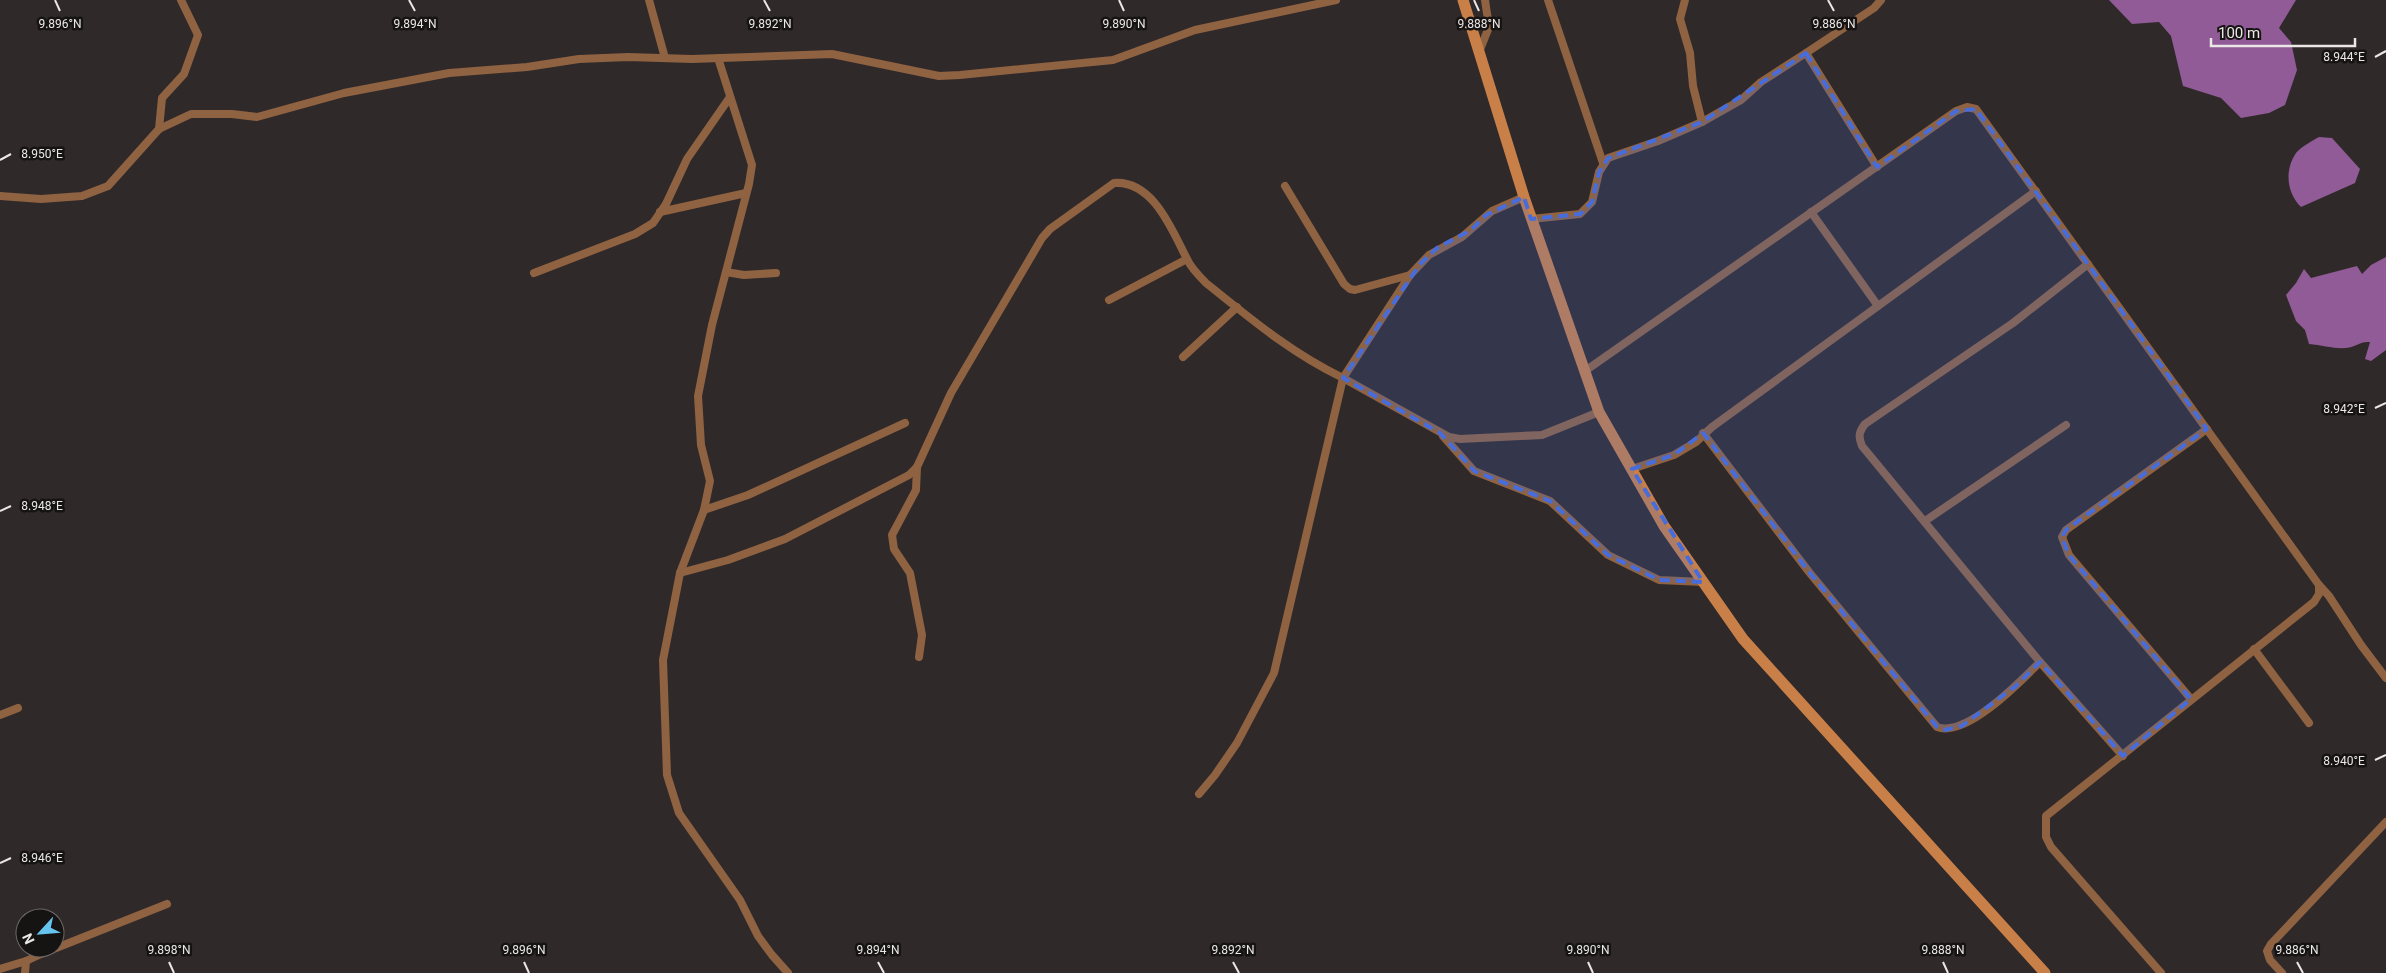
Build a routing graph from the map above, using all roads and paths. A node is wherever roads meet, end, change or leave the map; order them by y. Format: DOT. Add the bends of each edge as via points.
graph roads {
  1 [pos="181,0"];
  2 [pos="649,0"];
  3 [pos="1336,0"];
  4 [pos="1463,0"];
  5 [pos="1485,0"];
  6 [pos="1548,0"];
  7 [pos="1685,0"];
  8 [pos="1881,0"];
  9 [pos="1479,52"];
  10 [pos="1806,52"];
  11 [pos="665,58"];
  12 [pos="718,58"];
  13 [pos="730,97"];
  14 [pos="1702,122"];
  15 [pos="159,130"];
  16 [pos="1603,163"];
  17 [pos="1877,167"];
  18 [pos="1285,186"];
  19 [pos="2036,191"];
  20 [pos="746,193"];
  21 [pos="0,196"];
  22 [pos="1524,197"];
  23 [pos="660,212"];
  24 [pos="1811,212"];
  25 [pos="1531,219"];
  26 [pos="1186,259"];
  27 [pos="2088,264"];
  28 [pos="726,272"];
  29 [pos="534,273"];
  30 [pos="776,273"];
  31 [pos="1410,276"];
  32 [pos="1109,300"];
  33 [pos="1878,306"];
  34 [pos="1237,308"];
  35 [pos="1184,358"];
  36 [pos="1585,371"];
  37 [pos="1343,378"];
  38 [pos="1599,412"];
  39 [pos="905,423"];
  40 [pos="2066,424"];
  41 [pos="2207,429"];
  42 [pos="1440,432"];
  43 [pos="1704,434"];
  44 [pos="917,467"];
  45 [pos="1632,469"];
  46 [pos="704,510"];
  47 [pos="1926,521"];
  48 [pos="680,573"];
  49 [pos="1703,582"];
  50 [pos="2319,585"];
  51 [pos="2254,649"];
  52 [pos="919,657"];
  53 [pos="2040,662"];
  54 [pos="2386,678"];
  55 [pos="2192,699"];
  56 [pos="18,708"];
  57 [pos="0,716"];
  58 [pos="2309,723"];
  59 [pos="2123,756"];
  60 [pos="1199,794"];
  61 [pos="2386,822"];
  62 [pos="167,904"];
  63 [pos="26,961"];
  64 [pos="0,969"];
  65 [pos="24,973"];
  66 [pos="788,973"];
  67 [pos="2046,973"];
  68 [pos="2161,973"];
  69 [pos="2282,973"];
  1 -- 15 [label="street" via="198,35 184,74 162,98"];
  2 -- 11 [label="street"];
  3 -- 12 [label="street" via="1196,30 1113,60 1077,65 939,76 832,54"];
  4 -- 9 [label="main road"];
  5 -- 9 [label="street" via="1489,28"];
  6 -- 16 [label="street"];
  7 -- 14 [label="street" via="1680,19 1690,53 1693,86"];
  8 -- 10 [label="street" via="1874,8"];
  9 -- 22 [label="main road"];
  10 -- 14 [label="street" via="1761,82 1741,100"];
  10 -- 17 [label="street"];
  11 -- 12 [label="street"];
  11 -- 15 [label="street" via="579,59 449,74 344,93 257,117 191,114"];
  12 -- 13 [label="street"];
  13 -- 20 [label="street" via="752,166"];
  13 -- 23 [label="street" via="687,159"];
  14 -- 16 [label="street" via="1658,141 1618,153"];
  15 -- 21 [label="street" via="108,186 82,196 42,199"];
  16 -- 25 [label="street" via="1592,202 1586,210 1580,214"];
  17 -- 19 [label="street" via="1956,111 1976,109"];
  17 -- 24 [label="street"];
  18 -- 31 [label="street" via="1344,284 1355,290"];
  19 -- 27 [label="street"];
  19 -- 33 [label="street"];
  20 -- 23 [label="street"];
  20 -- 28 [label="street"];
  22 -- 25 [label="main road"];
  22 -- 31 [label="street" via="1492,211 1462,237 1437,248"];
  23 -- 29 [label="street" via="653,223 635,234"];
  24 -- 33 [label="street"];
  24 -- 36 [label="street"];
  25 -- 36 [label="main road"];
  26 -- 32 [label="street"];
  26 -- 34 [label="street" via="1206,283"];
  26 -- 44 [label="street" via="1154,202 1125,182 1114,183 1101,190 1050,229 951,393"];
  27 -- 41 [label="street"];
  27 -- 47 [label="street" via="2012,323 1865,424 1859,432 1862,446"];
  28 -- 30 [label="street" via="744,276"];
  28 -- 46 [label="street" via="698,396 701,445 710,481"];
  31 -- 37 [label="street"];
  33 -- 43 [label="street"];
  34 -- 35 [label="street"];
  34 -- 37 [label="street" via="1304,358"];
  36 -- 38 [label="main road"];
  37 -- 42 [label="street"];
  37 -- 60 [label="street" via="1274,673 1237,743"];
  38 -- 42 [label="street" via="1548,433 1529,437 1460,439"];
  38 -- 45 [label="main road"];
  39 -- 46 [label="street" via="748,495"];
  40 -- 47 [label="street"];
  41 -- 50 [label="street"];
  41 -- 55 [label="street" via="2066,530 2062,537 2069,554"];
  42 -- 49 [label="street" via="1474,471 1550,501 1608,555 1659,580"];
  43 -- 45 [label="street" via="1674,455"];
  43 -- 53 [label="street" via="1809,572 1937,727 1944,730 1962,726 2016,686"];
  44 -- 48 [label="street" via="900,480 785,539"];
  44 -- 52 [label="street" via="916,490 892,534 894,549 910,574 922,635"];
  45 -- 49 [label="main road" via="1664,526"];
  46 -- 48 [label="street"];
  47 -- 53 [label="street"];
  48 -- 66 [label="street" via="662,660 667,776 679,813 740,900 758,936"];
  49 -- 67 [label="main road" via="1742,639"];
  50 -- 51 [label="street" via="2319,594 2314,602"];
  50 -- 54 [label="street"];
  51 -- 55 [label="street"];
  51 -- 58 [label="street"];
  53 -- 59 [label="street"];
  55 -- 59 [label="street"];
  56 -- 57 [label="street"];
  59 -- 68 [label="street" via="2046,816 2046,837 2051,847"];
  61 -- 69 [label="street" via="2270,944 2267,951 2270,960"];
  62 -- 63 [label="street"];
  63 -- 64 [label="street"];
  63 -- 65 [label="street"];
}
